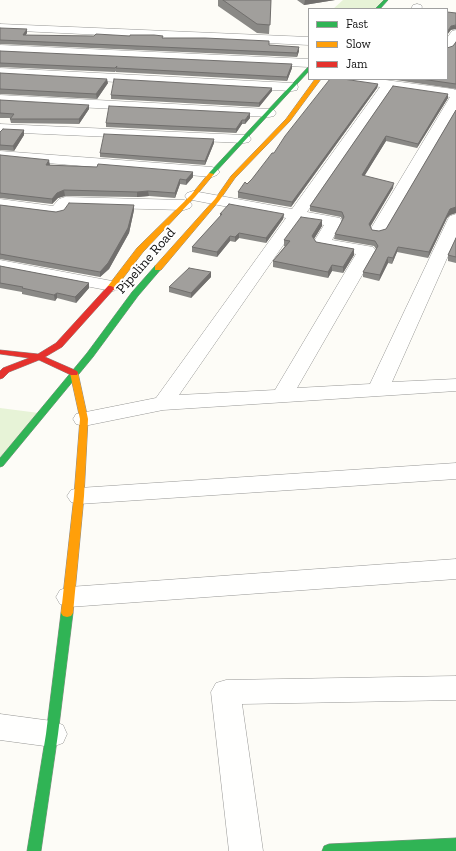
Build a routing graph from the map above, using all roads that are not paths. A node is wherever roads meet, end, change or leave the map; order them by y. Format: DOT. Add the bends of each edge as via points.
graph roads {
  1 [pos="386,0"];
  2 [pos="378,8"];
  3 [pos="0,27"];
  4 [pos="456,33"];
  5 [pos="308,41"];
  6 [pos="448,45"];
  7 [pos="0,49"];
  8 [pos="308,63"];
  9 [pos="308,69"];
  10 [pos="0,72"];
  11 [pos="317,80"];
  12 [pos="357,80"];
  13 [pos="389,84"];
  14 [pos="423,84"];
  15 [pos="292,87"];
  16 [pos="456,94"];
  17 [pos="0,99"];
  18 [pos="456,99"];
  19 [pos="269,113"];
  20 [pos="40,115"];
  21 [pos="0,128"];
  22 [pos="244,139"];
  23 [pos="0,155"];
  24 [pos="212,172"];
  25 [pos="217,200"];
  26 [pos="189,201"];
  27 [pos="0,204"];
  28 [pos="296,215"];
  29 [pos="456,220"];
  30 [pos="378,230"];
  31 [pos="0,265"];
  32 [pos="112,286"];
  33 [pos="0,352"];
  34 [pos="39,357"];
  35 [pos="74,373"];
  36 [pos="0,376"];
  37 [pos="456,385"];
  38 [pos="378,390"];
  39 [pos="282,396"];
  40 [pos="163,404"];
  41 [pos="84,419"];
  42 [pos="0,464"];
  43 [pos="456,471"];
  44 [pos="79,496"];
  45 [pos="456,568"];
  46 [pos="70,597"];
  47 [pos="456,688"];
  48 [pos="0,727"];
  49 [pos="52,734"];
  50 [pos="456,845"];
  51 [pos="399,849"];
  52 [pos="34,851"];
  53 [pos="246,851"];
  54 [pos="329,851"];
  1 -- 2 [label="main road"];
  3 -- 5 [label="street"];
  4 -- 6 [label="street"];
  7 -- 8 [label="street"];
  9 -- 15 [label="main road, Pipeline Road"];
  10 -- 15 [label="street"];
  11 -- 25 [label="main road, Pipeline Road" via="288,120 233,177"];
  12 -- 13 [label="street"];
  13 -- 14 [label="street"];
  13 -- 28 [label="street"];
  14 -- 16 [label="street"];
  15 -- 19 [label="main road, Pipeline Road"];
  17 -- 20 [label="street"];
  18 -- 30 [label="street"];
  19 -- 20 [label="street"];
  19 -- 22 [label="main road, Pipeline Road"];
  20 -- 21 [label="street"];
  20 -- 22 [label="street"];
  22 -- 24 [label="main road, Pipeline Road"];
  23 -- 24 [label="street"];
  24 -- 26 [label="main road, Pipeline Road"];
  25 -- 26 [label="street"];
  25 -- 28 [label="street"];
  25 -- 35 [label="main road, Pipeline Road" via="135,294"];
  26 -- 27 [label="street" via="66,202 57,211"];
  26 -- 32 [label="main road, Pipeline Road" via="140,250"];
  28 -- 39 [label="street" via="334,222 322,243 367,251"];
  28 -- 40 [label="street"];
  29 -- 38 [label="street"];
  31 -- 32 [label="street"];
  32 -- 34 [label="main road, Pipeline Road" via="59,345"];
  33 -- 34 [label="main road"];
  34 -- 35 [label="main road"];
  34 -- 36 [label="main road, Pipeline Road" via="6,370"];
  35 -- 41 [label="main road"];
  35 -- 42 [label="main road, Pipeline Road"];
  37 -- 38 [label="street"];
  38 -- 39 [label="street"];
  39 -- 40 [label="street"];
  40 -- 41 [label="street"];
  41 -- 44 [label="main road"];
  43 -- 44 [label="street"];
  44 -- 46 [label="main road"];
  45 -- 46 [label="street"];
  46 -- 49 [label="main road"];
  47 -- 53 [label="street" via="226,692"];
  48 -- 49 [label="street"];
  49 -- 52 [label="main road"];
  50 -- 51 [label="main road"];
  51 -- 54 [label="main road"];
}
